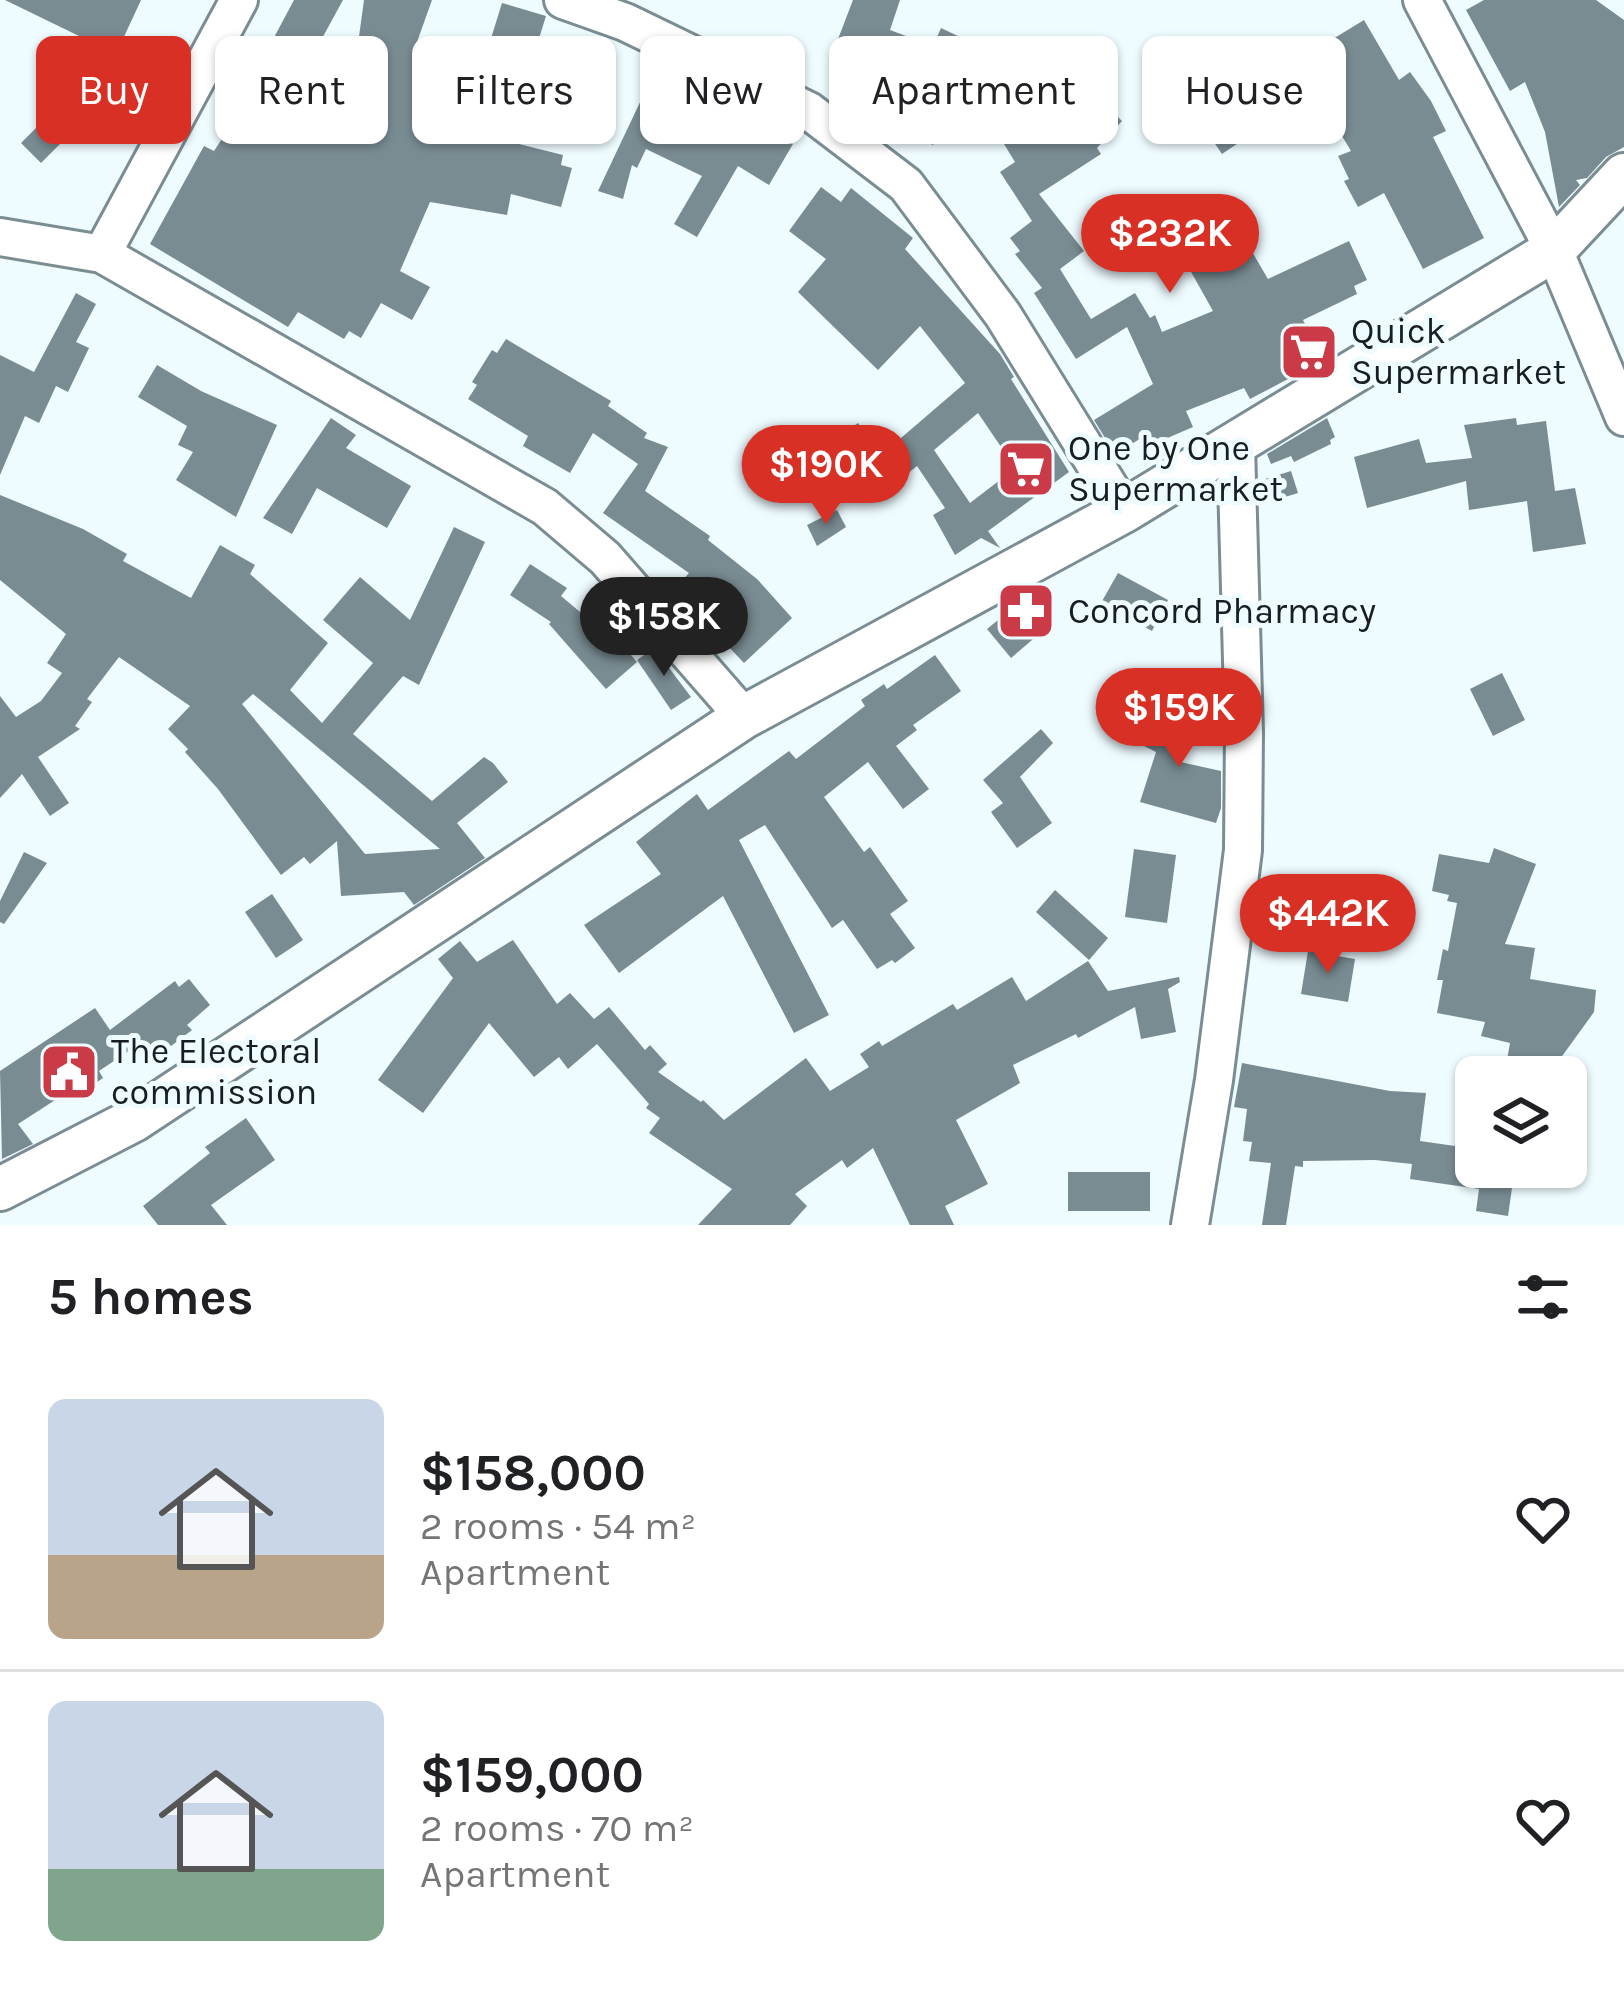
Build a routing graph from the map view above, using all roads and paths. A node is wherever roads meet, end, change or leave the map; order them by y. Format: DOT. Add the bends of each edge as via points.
graph roads {
  1 [pos="239,0"];
  2 [pos="563,0"];
  3 [pos="1422,0"];
  4 [pos="1624,176"];
  5 [pos="0,237"];
  6 [pos="1554,250"];
  7 [pos="102,254"];
  8 [pos="1624,417"];
  9 [pos="1236,446"];
  10 [pos="1124,511"];
  11 [pos="744,717"];
  12 [pos="0,1189"];
  13 [pos="1190,1225"];
  1 -- 7 [label="street"];
  2 -- 10 [label="street" via="809,111 906,185 1003,315"];
  3 -- 6 [label="street"];
  4 -- 6 [label="street"];
  5 -- 7 [label="street"];
  6 -- 8 [label="street"];
  6 -- 9 [label="street"];
  7 -- 11 [label="street" via="544,507 605,558"];
  9 -- 10 [label="street"];
  9 -- 13 [label="street" via="1243,850"];
  10 -- 11 [label="street"];
  11 -- 12 [label="street" via="134,1120"];
}
